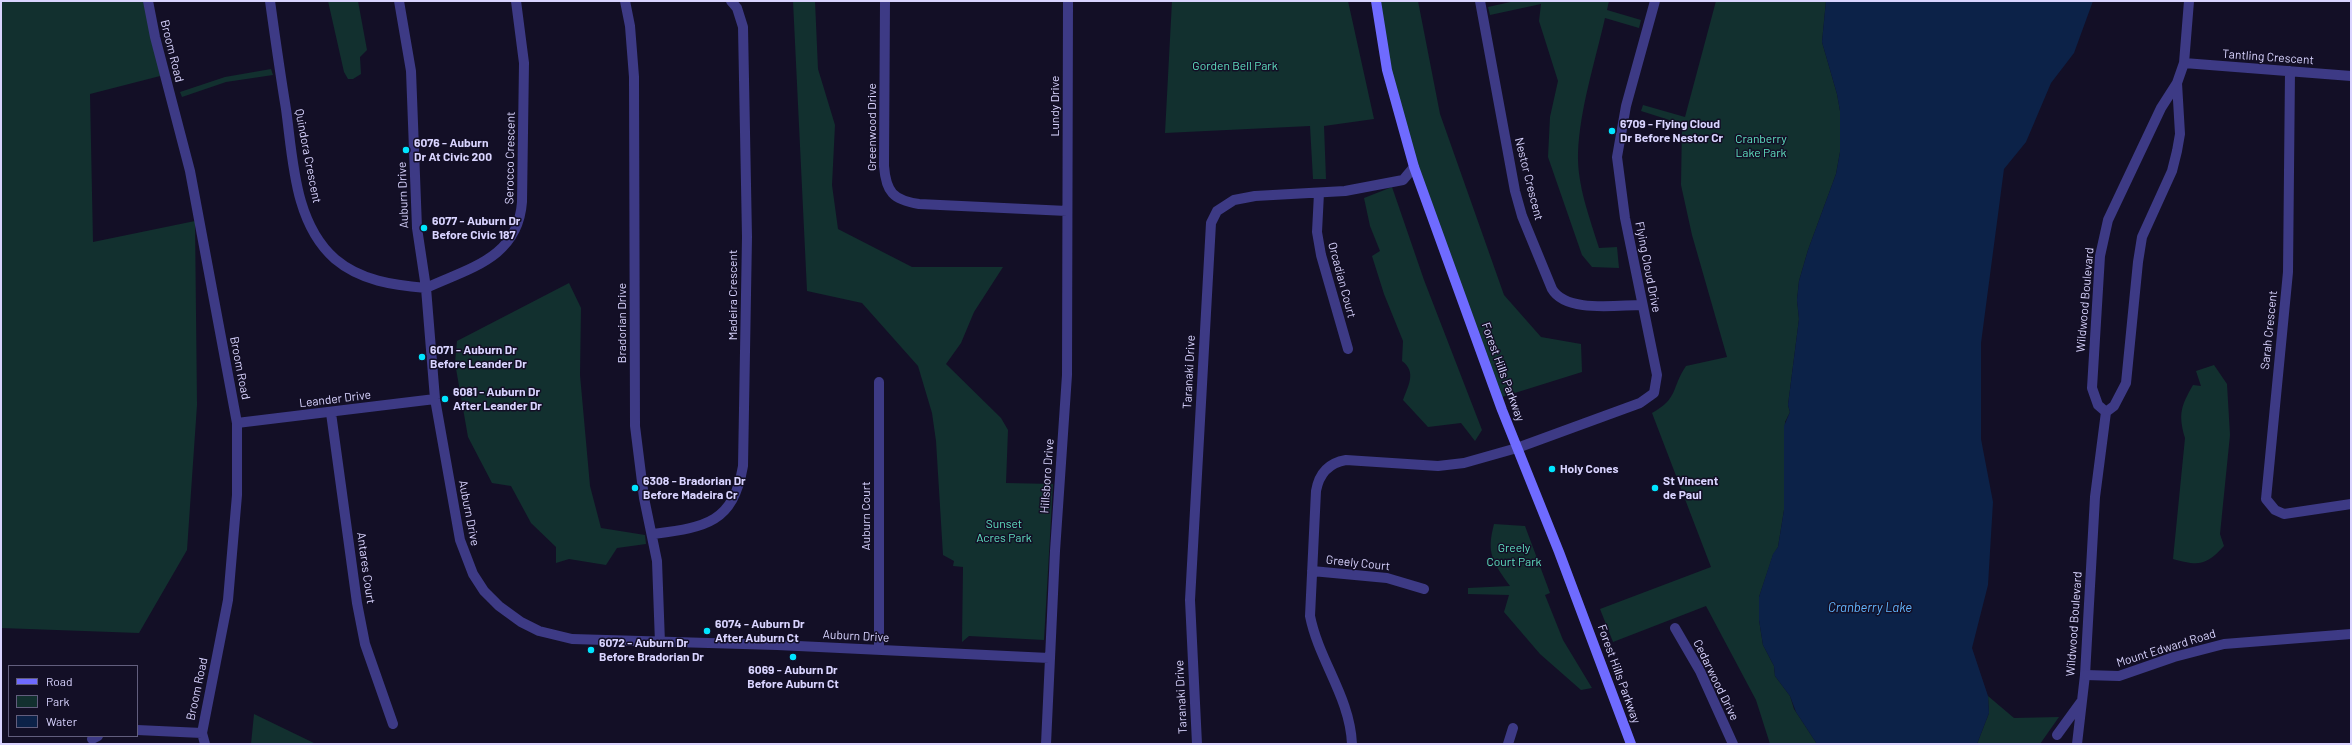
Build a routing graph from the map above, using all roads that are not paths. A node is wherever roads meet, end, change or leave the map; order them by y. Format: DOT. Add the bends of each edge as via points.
graph roads {
  1 [pos="148,1"];
  2 [pos="270,1"];
  3 [pos="399,1"];
  4 [pos="516,1"];
  5 [pos="625,1"];
  6 [pos="731,1"];
  7 [pos="885,1"];
  8 [pos="1068,1"];
  9 [pos="1376,1"];
  10 [pos="1480,1"];
  11 [pos="1655,1"];
  12 [pos="2189,1"];
  13 [pos="2184,63"];
  14 [pos="2290,71"];
  15 [pos="2351,76"];
  16 [pos="2177,83"];
  17 [pos="1414,167"];
  18 [pos="1319,193"];
  19 [pos="1067,211"];
  20 [pos="426,288"];
  21 [pos="1642,305"];
  22 [pos="1348,349"];
  23 [pos="879,382"];
  24 [pos="435,399"];
  25 [pos="2106,412"];
  26 [pos="331,413"];
  27 [pos="237,423"];
  28 [pos="1517,448"];
  29 [pos="2351,504"];
  30 [pos="653,534"];
  31 [pos="1312,571"];
  32 [pos="1424,589"];
  33 [pos="1675,628"];
  34 [pos="2351,634"];
  35 [pos="660,643"];
  36 [pos="879,650"];
  37 [pos="1050,658"];
  38 [pos="2085,675"];
  39 [pos="2080,702"];
  40 [pos="393,724"];
  41 [pos="1513,728"];
  42 [pos="138,730"];
  43 [pos="202,733"];
  44 [pos="2057,735"];
  45 [pos="205,744"];
  46 [pos="1046,744"];
  47 [pos="1197,744"];
  48 [pos="1352,744"];
  49 [pos="1508,744"];
  50 [pos="1631,744"];
  51 [pos="1733,744"];
  52 [pos="2077,744"];
  1 -- 27 [label="street, Broom Road" via="190,171"];
  2 -- 20 [label="street, Quindora Crescent" via="300,197 316,234 336,260 366,277 397,285"];
  3 -- 20 [label="street, Auburn Drive" via="412,71 417,228"];
  4 -- 20 [label="street, Serocco Crescent" via="524,63 522,202 519,222 510,240 495,255"];
  5 -- 30 [label="street, Bradorian Drive" via="630,26 634,77 635,426 644,498"];
  6 -- 30 [label="street, Madeira Crescent" via="741,16 743,35 747,237 743,466 734,498 719,516 696,528"];
  7 -- 19 [label="street, Greenwood Drive" via="884,166 887,186 892,194 898,199 919,204"];
  8 -- 19 [label="street, Lundy Drive"];
  9 -- 17 [label="main road, Forest Hills Parkway" via="1387,70"];
  10 -- 21 [label="street, Nestor Crescent" via="1515,191 1522,216 1552,289 1560,299 1572,304"];
  11 -- 21 [label="street, Flying Cloud Drive" via="1626,106 1617,157 1620,195"];
  12 -- 13 [label="street, Wildwood Boulevard"];
  13 -- 14 [label="street, Tantling Crescent"];
  13 -- 16 [label="street, Wildwood Boulevard"];
  14 -- 15 [label="street, Tantling Crescent"];
  14 -- 29 [label="street, Sarah Crescent" via="2288,272 2266,499 2275,510 2284,514"];
  16 -- 25 [label="street, Wildwood Boulevard" via="2180,134 2177,152 2172,171 2142,237 2126,383 2114,406"];
  16 -- 25 [label="street, Wildwood Boulevard" via="2161,108 2104,233 2100,256 2092,388 2098,405"];
  17 -- 18 [label="street, Taranaki Drive" via="1403,180"];
  17 -- 28 [label="main road, Forest Hills Parkway"];
  18 -- 22 [label="street, Orcadian Court" via="1317,232 1321,255"];
  18 -- 47 [label="street, Taranaki Drive" via="1255,196 1234,200 1218,211 1212,223 1190,600"];
  19 -- 37 [label="street, Hillsboro Drive" via="1068,375"];
  20 -- 24 [label="street, Auburn Drive"];
  21 -- 28 [label="street, Flying Cloud Drive" via="1657,375 1654,393 1640,403"];
  23 -- 36 [label="street, Auburn Court"];
  24 -- 26 [label="street, Leander Drive"];
  24 -- 35 [label="street, Auburn Drive" via="462,549 473,574 489,596 521,622 552,635 572,639"];
  25 -- 38 [label="street, Wildwood Boulevard" via="2095,497"];
  26 -- 27 [label="street, Leander Drive"];
  26 -- 40 [label="street, Antares Court" via="365,644"];
  27 -- 43 [label="street, Broom Road" via="237,495 228,600"];
  28 -- 31 [label="street" via="1454,465 1346,460 1333,464 1321,475 1317,484"];
  28 -- 50 [label="main road, Forest Hills Parkway"];
  30 -- 35 [label="street, Bradorian Drive" via="660,594"];
  31 -- 32 [label="street, Greely Court" via="1387,578"];
  31 -- 48 [label="street" via="1310,605 1313,632 1345,702"];
  33 -- 51 [label="street, Cedarwood Drive" via="1700,671"];
  34 -- 38 [label="street, Mount Edward Road" via="2224,644 2174,657 2119,676"];
  35 -- 36 [label="street, Auburn Drive"];
  36 -- 37 [label="street, Auburn Drive"];
  37 -- 46 [label="street, Hillsboro Drive"];
  38 -- 39 [label="street, Wildwood Boulevard"];
  39 -- 44 [label="street, Wildwood Boulevard"];
  39 -- 52 [label="street"];
  41 -- 49 [label="street"];
  42 -- 43 [label="street"];
  43 -- 45 [label="street, Broom Road"];
}
